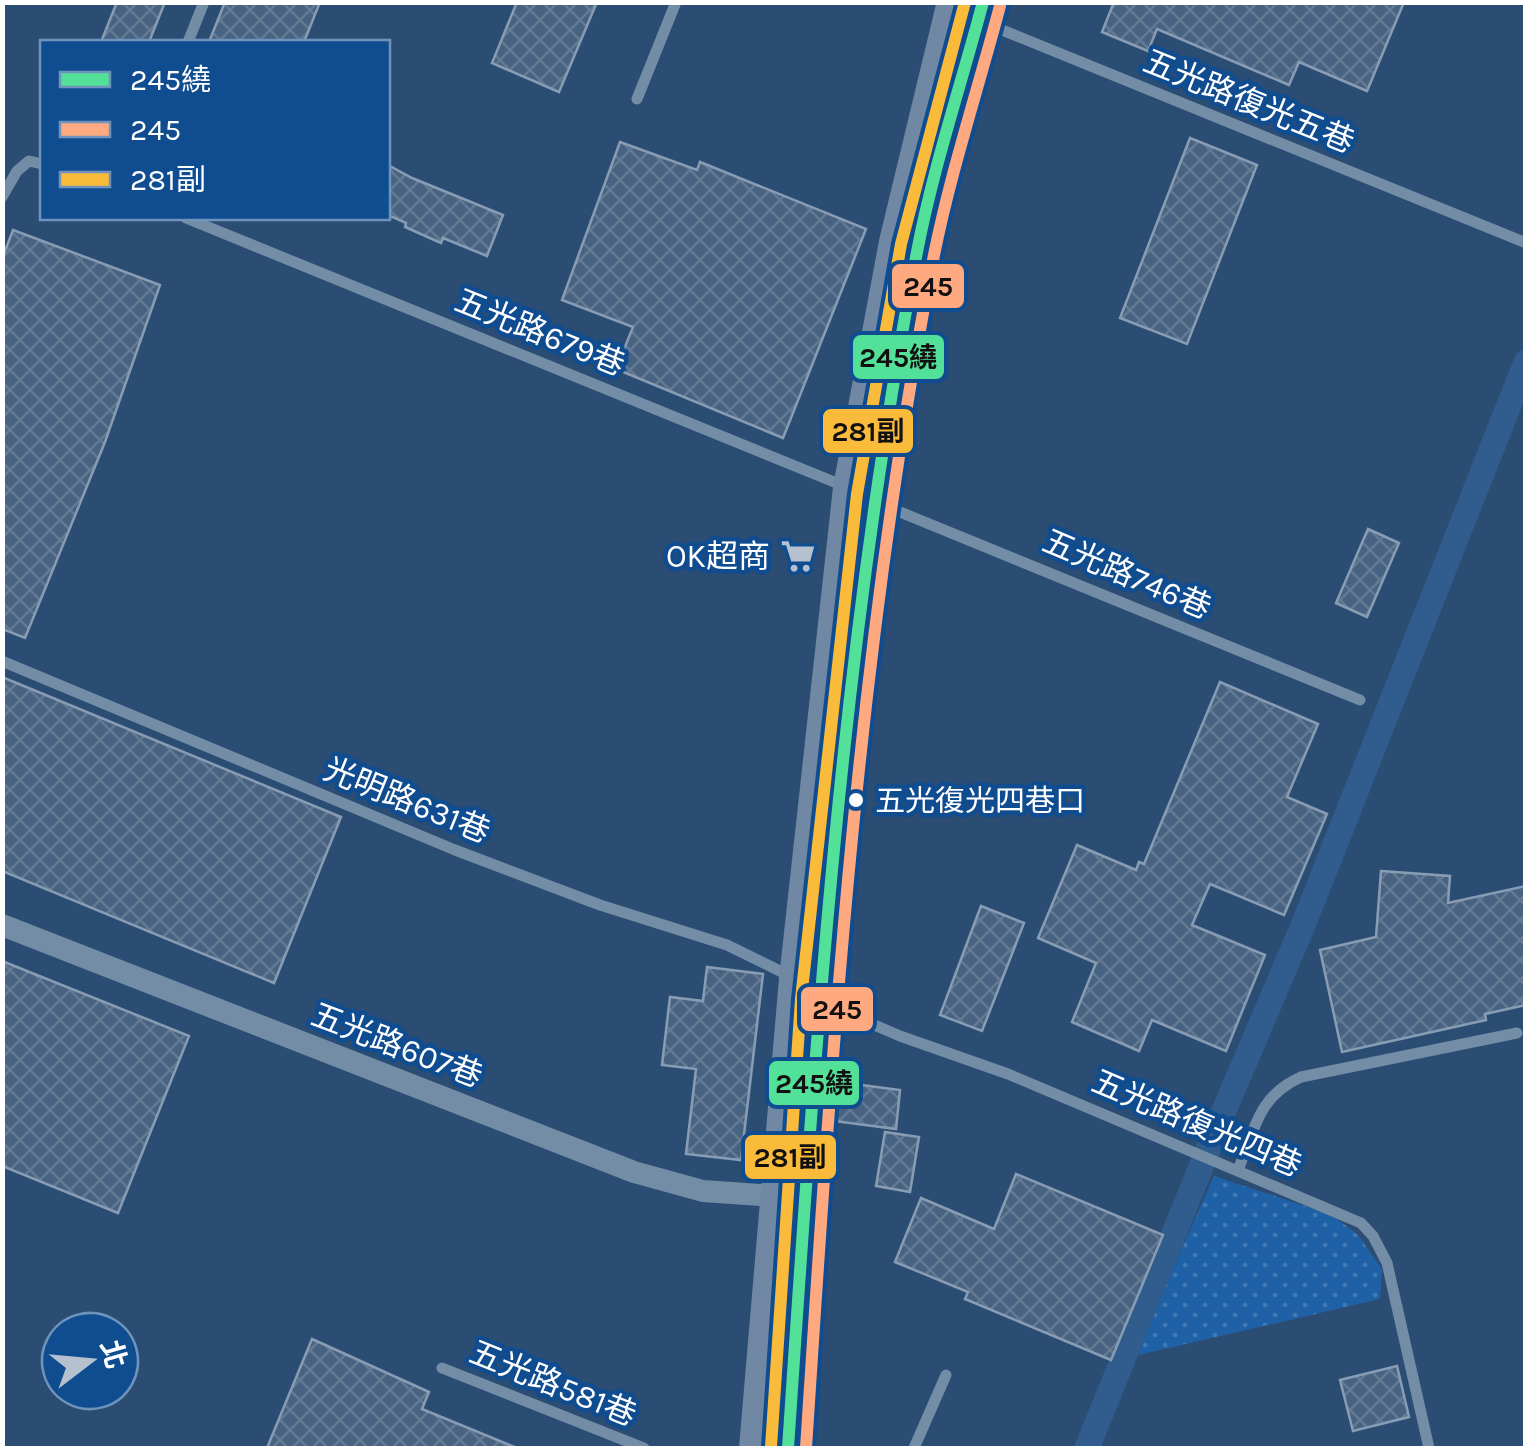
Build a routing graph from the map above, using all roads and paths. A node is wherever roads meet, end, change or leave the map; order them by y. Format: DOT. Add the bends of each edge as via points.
graph roads {
  1 [pos="204,2"];
  2 [pos="676,2"];
  3 [pos="960,7"];
  4 [pos="189,40"];
  5 [pos="638,99"];
  6 [pos="40,163"];
  7 [pos="2,197"];
  8 [pos="191,220"];
  9 [pos="1526,242"];
  10 [pos="862,492"];
  11 [pos="2,661"];
  12 [pos="1360,700"];
  13 [pos="2,925"];
  14 [pos="807,990"];
  15 [pos="1517,1034"];
  16 [pos="1238,1170"];
  17 [pos="775,1196"];
  18 [pos="442,1368"];
  19 [pos="946,1375"];
  20 [pos="644,1448"];
  21 [pos="755,1448"];
  22 [pos="788,1448"];
  23 [pos="914,1448"];
  24 [pos="1429,1448"];
  1 -- 4 [label="lane"];
  2 -- 5 [label="lane"];
  3 -- 9 [label="lane, 五光路復光五巷"];
  3 -- 10 [label="main road" via="895,242"];
  6 -- 7 [label="lane" via="29,160"];
  8 -- 10 [label="lane, 五光路679巷"];
  10 -- 12 [label="lane, 五光路746巷"];
  10 -- 14 [label="main road"];
  11 -- 14 [label="lane, 光明路631巷" via="455,850 600,906 727,945"];
  13 -- 17 [label="street, 五光路607巷" via="634,1172 704,1191"];
  14 -- 16 [label="lane, 五光路復光四巷" via="900,1036"];
  14 -- 17 [label="main road"];
  14 -- 22 [label="main road"];
  15 -- 16 [label="lane" via="1288,1083 1267,1099"];
  16 -- 24 [label="lane, 五光路復光四巷" via="1361,1223 1373,1236 1387,1264"];
  17 -- 21 [label="main road"];
  18 -- 20 [label="lane, 五光路581巷"];
  19 -- 23 [label="lane"];
}
